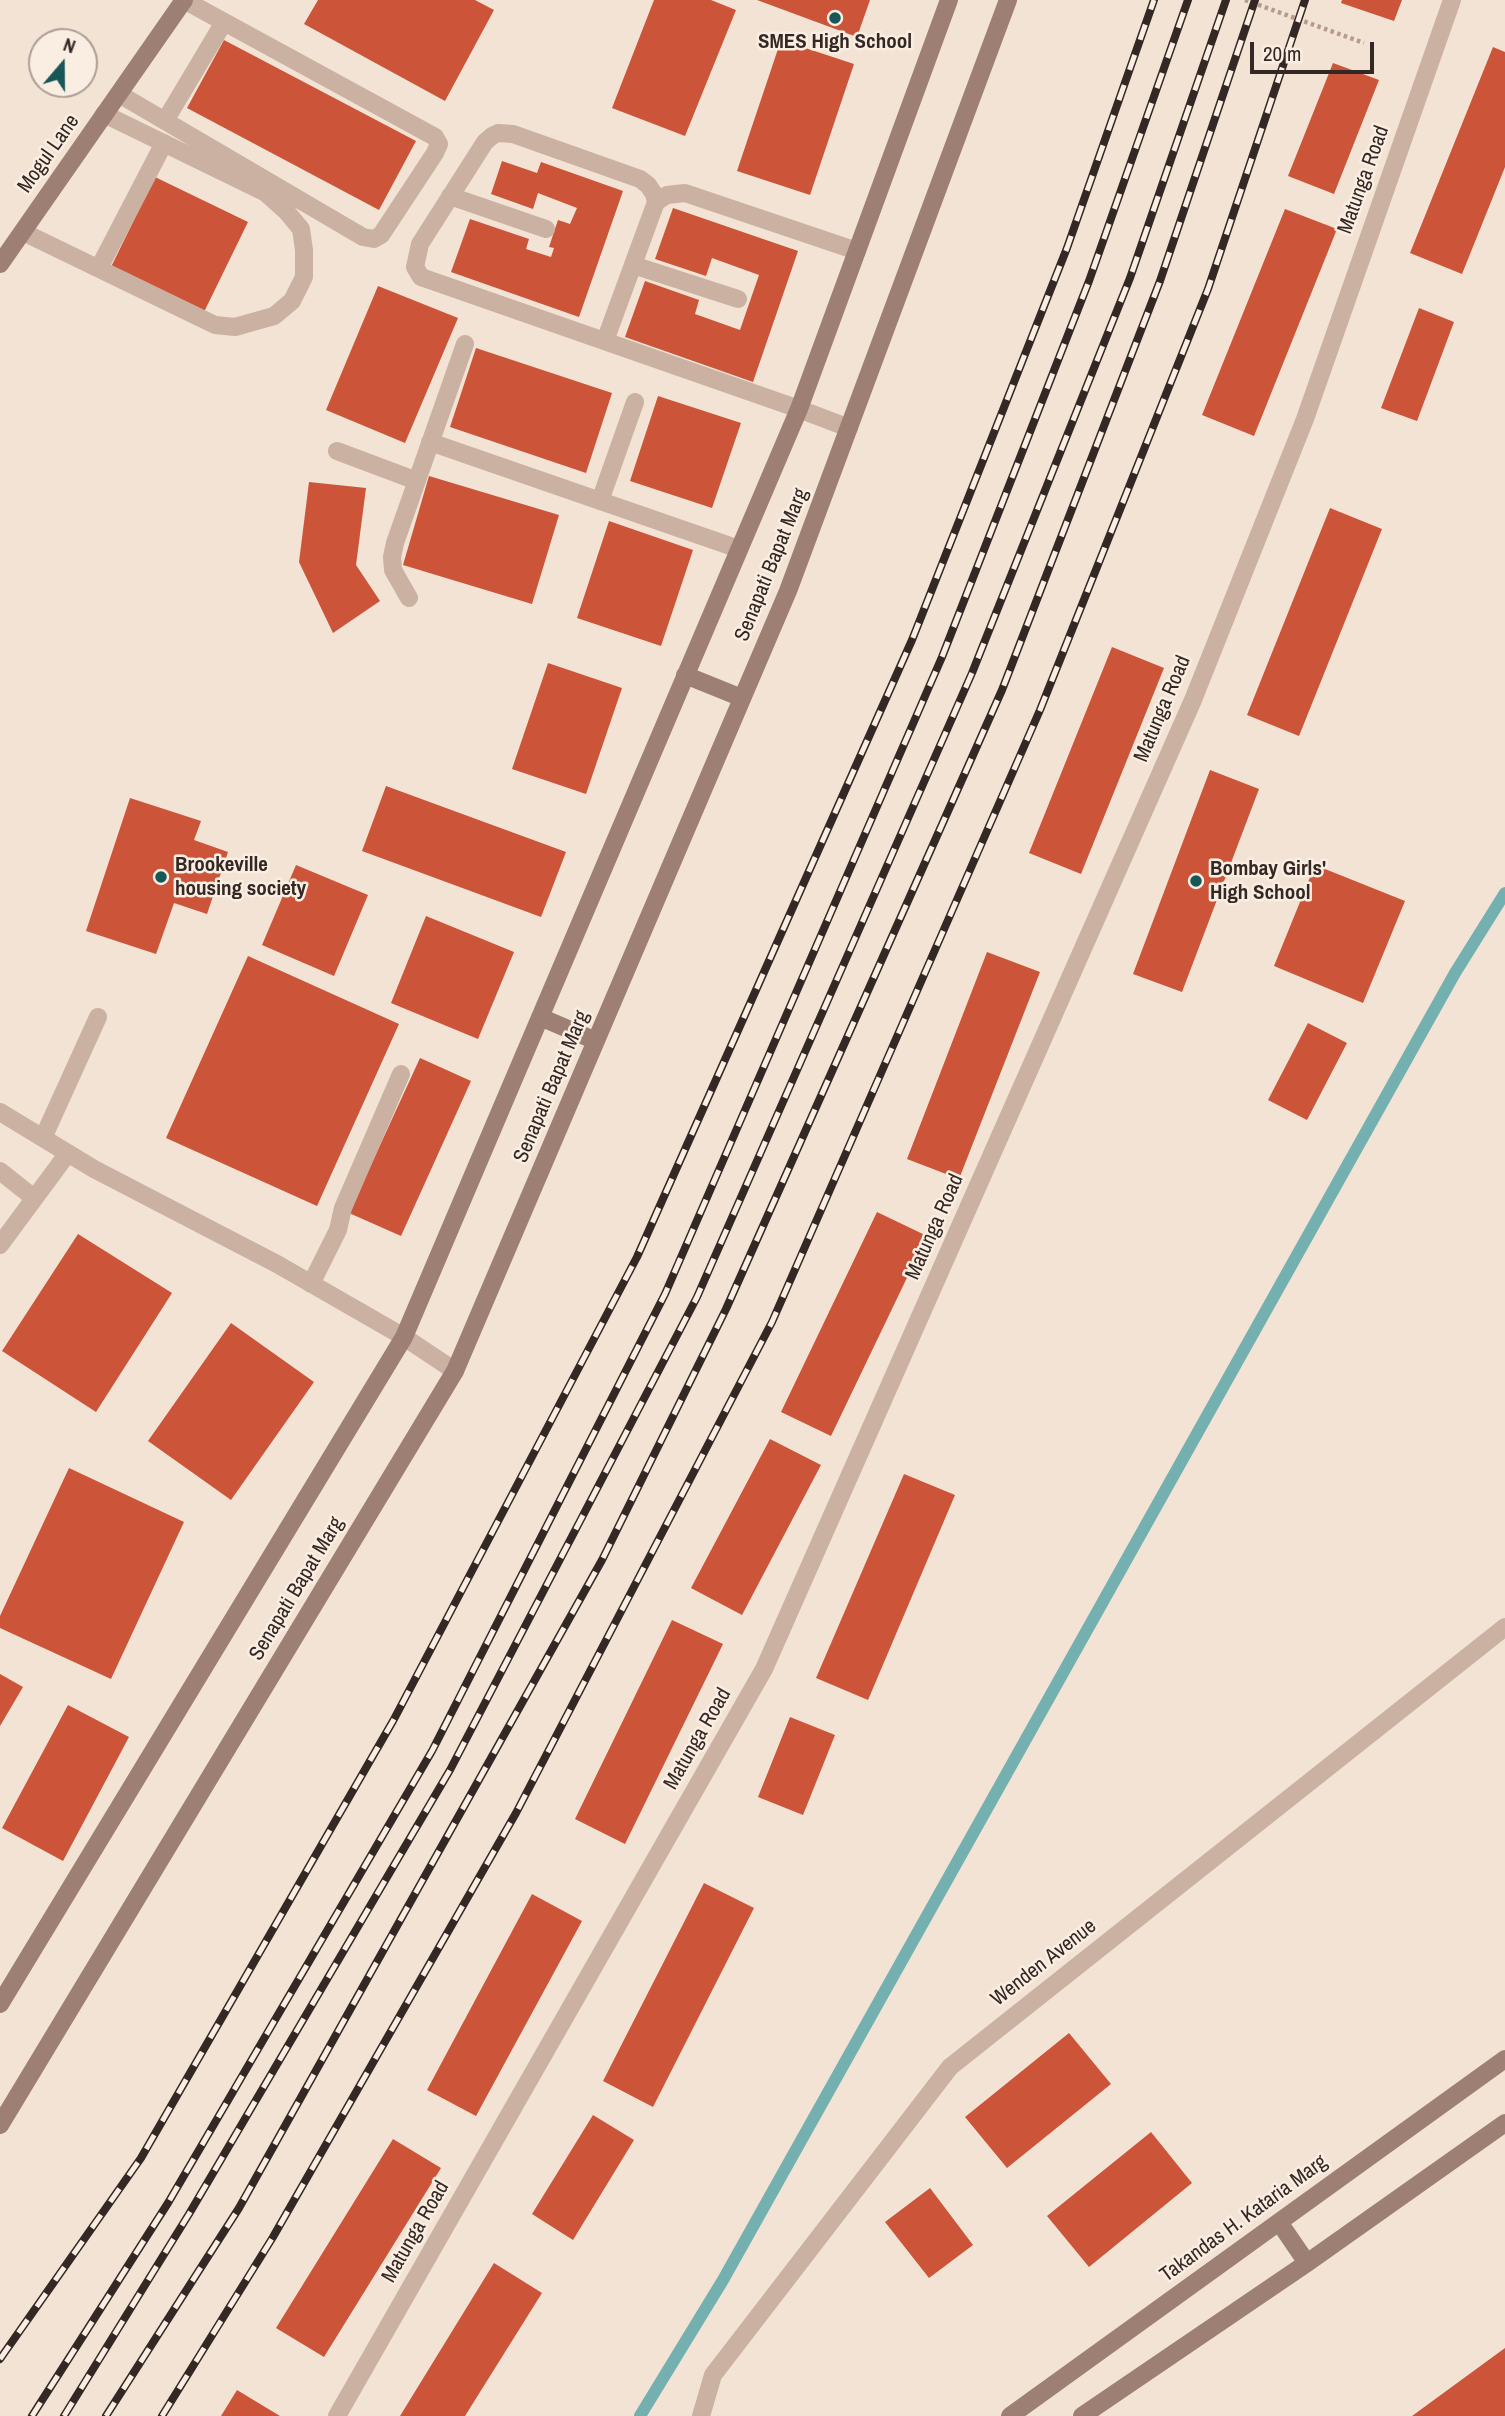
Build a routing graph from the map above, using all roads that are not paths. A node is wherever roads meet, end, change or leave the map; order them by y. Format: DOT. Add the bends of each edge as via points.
graph roads {
  1 [pos="184,0"];
  2 [pos="949,0"];
  3 [pos="1009,0"];
  4 [pos="1452,0"];
  5 [pos="224,22"];
  6 [pos="119,94"];
  7 [pos="104,114"];
  8 [pos="165,121"];
  9 [pos="164,143"];
  10 [pos="450,196"];
  11 [pos="656,202"];
  12 [pos="546,229"];
  13 [pos="23,232"];
  14 [pos="857,251"];
  15 [pos="0,264"];
  16 [pos="633,265"];
  17 [pos="99,268"];
  18 [pos="738,299"];
  19 [pos="605,341"];
  20 [pos="465,344"];
  21 [pos="635,402"];
  22 [pos="799,409"];
  23 [pos="849,428"];
  24 [pos="430,442"];
  25 [pos="337,451"];
  26 [pos="416,481"];
  27 [pos="600,501"];
  28 [pos="739,549"];
  29 [pos="409,598"];
  30 [pos="685,675"];
  31 [pos="742,698"];
  32 [pos="98,1017"];
  33 [pos="540,1017"];
  34 [pos="596,1041"];
  35 [pos="401,1074"];
  36 [pos="0,1112"];
  37 [pos="43,1138"];
  38 [pos="68,1153"];
  39 [pos="0,1171"];
  40 [pos="34,1198"];
  41 [pos="0,1245"];
  42 [pos="311,1284"];
  43 [pos="404,1337"];
  44 [pos="455,1371"];
  45 [pos="1505,1627"];
  46 [pos="0,2004"];
  47 [pos="1505,2059"];
  48 [pos="1505,2123"];
  49 [pos="0,2125"];
  50 [pos="1279,2222"];
  51 [pos="1307,2263"];
  52 [pos="337,2416"];
  53 [pos="701,2416"];
  54 [pos="1010,2416"];
  55 [pos="1082,2416"];
  1 -- 5 [label="street"];
  1 -- 6 [label="main road, Mogul Lane"];
  2 -- 14 [label="main road, Senapati Bapat Marg"];
  3 -- 23 [label="main road, Senapati Bapat Marg"];
  4 -- 52 [label="street, Matunga Road" via="1305,419 1193,700 764,1669"];
  5 -- 8 [label="street"];
  5 -- 8 [label="street" via="435,137 439,144 435,153 374,239 363,237"];
  6 -- 7 [label="main road, Mogul Lane"];
  6 -- 8 [label="street"];
  7 -- 9 [label="street"];
  7 -- 13 [label="main road, Mogul Lane"];
  9 -- 17 [label="street"];
  9 -- 17 [label="street" via="266,193 286,211 301,229 304,277 292,300 274,316 236,327 215,325"];
  10 -- 11 [label="street" via="485,142 503,132 640,180 648,185"];
  10 -- 12 [label="street"];
  10 -- 19 [label="street" via="420,244 415,267 421,277"];
  11 -- 14 [label="street" via="685,193"];
  11 -- 16 [label="street"];
  13 -- 15 [label="main road, Mogul Lane"];
  13 -- 17 [label="street"];
  14 -- 22 [label="main road, Senapati Bapat Marg"];
  16 -- 18 [label="street"];
  16 -- 19 [label="street"];
  19 -- 22 [label="street"];
  20 -- 24 [label="street"];
  21 -- 27 [label="street"];
  22 -- 23 [label="street"];
  22 -- 28 [label="main road, Senapati Bapat Marg"];
  23 -- 31 [label="main road, Senapati Bapat Marg"];
  24 -- 26 [label="street"];
  24 -- 27 [label="street"];
  25 -- 26 [label="street"];
  26 -- 29 [label="street" via="392,556 393,570"];
  27 -- 28 [label="street"];
  28 -- 30 [label="main road, Senapati Bapat Marg"];
  30 -- 31 [label="main road"];
  30 -- 33 [label="main road, Senapati Bapat Marg"];
  31 -- 34 [label="main road, Senapati Bapat Marg"];
  32 -- 37 [label="street"];
  33 -- 34 [label="main road"];
  33 -- 43 [label="main road, Senapati Bapat Marg"];
  34 -- 44 [label="main road, Senapati Bapat Marg"];
  35 -- 42 [label="street" via="343,1208 338,1230"];
  36 -- 37 [label="street"];
  37 -- 38 [label="street"];
  38 -- 40 [label="street"];
  38 -- 42 [label="street"];
  39 -- 40 [label="street"];
  40 -- 41 [label="street"];
  42 -- 43 [label="street"];
  43 -- 44 [label="street"];
  43 -- 46 [label="main road, Senapati Bapat Marg"];
  44 -- 49 [label="main road, Senapati Bapat Marg"];
  45 -- 53 [label="street, Wenden Avenue" via="950,2067 713,2375"];
  47 -- 50 [label="main road, Takandas H. Kataria Marg"];
  48 -- 51 [label="main road"];
  50 -- 51 [label="main road"];
  50 -- 54 [label="main road, Takandas H. Kataria Marg"];
  51 -- 55 [label="main road"];
}
